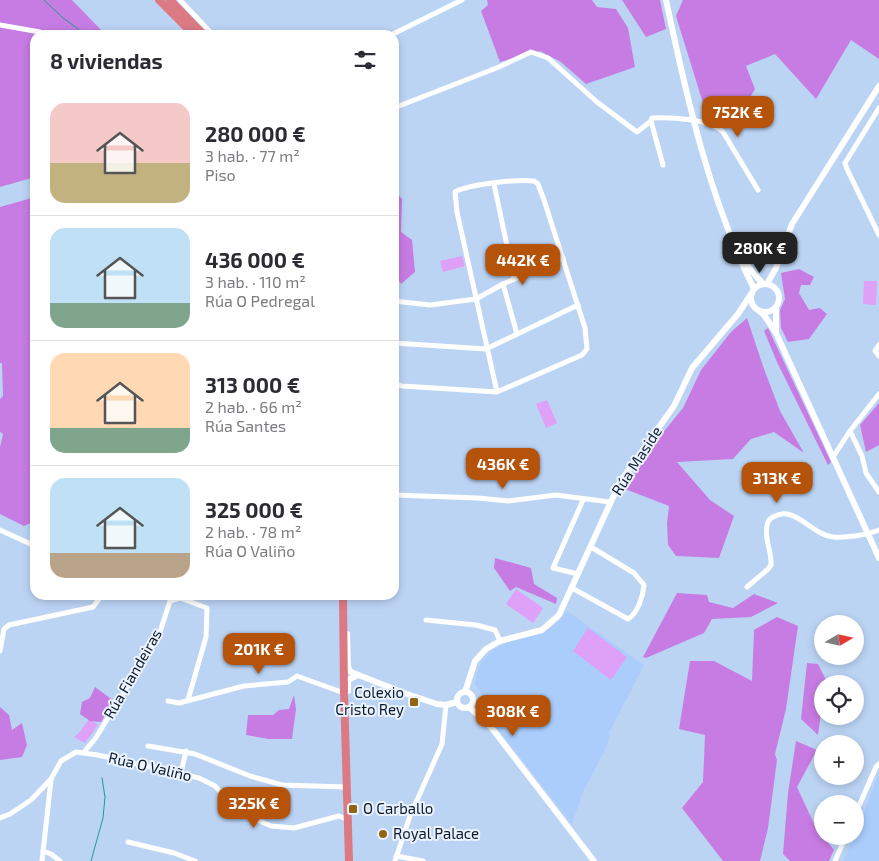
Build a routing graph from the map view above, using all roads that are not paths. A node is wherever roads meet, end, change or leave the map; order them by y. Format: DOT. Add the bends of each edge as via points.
graph roads {
  1 [pos="160,0"];
  2 [pos="170,0"];
  3 [pos="180,0"];
  4 [pos="462,0"];
  5 [pos="666,0"];
  6 [pos="0,25"];
  7 [pos="30,30"];
  8 [pos="189,30"];
  9 [pos="199,30"];
  10 [pos="208,30"];
  11 [pos="399,31"];
  12 [pos="879,87"];
  13 [pos="399,106"];
  14 [pos="879,108"];
  15 [pos="692,120"];
  16 [pos="651,121"];
  17 [pos="663,165"];
  18 [pos="494,184"];
  19 [pos="758,190"];
  20 [pos="878,227"];
  21 [pos="879,235"];
  22 [pos="738,254"];
  23 [pos="563,258"];
  24 [pos="776,268"];
  25 [pos="514,280"];
  26 [pos="503,284"];
  27 [pos="765,284"];
  28 [pos="775,288"];
  29 [pos="753,292"];
  30 [pos="476,299"];
  31 [pos="399,302"];
  32 [pos="578,305"];
  33 [pos="776,307"];
  34 [pos="757,309"];
  35 [pos="738,314"];
  36 [pos="776,333"];
  37 [pos="517,334"];
  38 [pos="399,343"];
  39 [pos="879,345"];
  40 [pos="486,348"];
  41 [pos="879,356"];
  42 [pos="399,384"];
  43 [pos="496,392"];
  44 [pos="879,394"];
  45 [pos="850,431"];
  46 [pos="833,457"];
  47 [pos="879,492"];
  48 [pos="399,495"];
  49 [pos="583,500"];
  50 [pos="610,502"];
  51 [pos="0,530"];
  52 [pos="879,530"];
  53 [pos="868,533"];
  54 [pos="30,544"];
  55 [pos="591,547"];
  56 [pos="879,558"];
  57 [pos="578,574"];
  58 [pos="747,587"];
  59 [pos="572,588"];
  60 [pos="98,600"];
  61 [pos="172,600"];
  62 [pos="189,600"];
  63 [pos="343,600"];
  64 [pos="343,609"];
  65 [pos="426,620"];
  66 [pos="500,641"];
  67 [pos="0,651"];
  68 [pos="359,675"];
  69 [pos="465,692"];
  70 [pos="344,693"];
  71 [pos="188,700"];
  72 [pos="168,701"];
  73 [pos="457,702"];
  74 [pos="446,705"];
  75 [pos="469,707"];
  76 [pos="345,738"];
  77 [pos="148,746"];
  78 [pos="186,751"];
  79 [pos="84,752"];
  80 [pos="879,764"];
  81 [pos="181,772"];
  82 [pos="51,779"];
  83 [pos="347,787"];
  84 [pos="864,795"];
  85 [pos="0,818"];
  86 [pos="348,820"];
  87 [pos="128,842"];
  88 [pos="842,845"];
  89 [pos="43,851"];
  90 [pos="396,858"];
  91 [pos="42,861"];
  92 [pos="60,861"];
  93 [pos="195,861"];
  94 [pos="348,861"];
  95 [pos="424,861"];
  96 [pos="594,861"];
  97 [pos="835,861"];
  1 -- 8 [label="highway"];
  2 -- 9 [label="highway"];
  3 -- 10 [label="street"];
  4 -- 11 [label="street"];
  5 -- 15 [label="street"];
  6 -- 7 [label="street"];
  12 -- 24 [label="street" via="792,224"];
  13 -- 16 [label="street" via="531,52 548,58 597,102 637,132"];
  14 -- 20 [label="street" via="845,162"];
  15 -- 16 [label="street" via="659,117"];
  15 -- 19 [label="street" via="718,127 723,132"];
  15 -- 22 [label="street" via="708,176"];
  16 -- 17 [label="street"];
  18 -- 23 [label="street" via="529,180 538,184"];
  18 -- 25 [label="street"];
  18 -- 30 [label="street" via="455,192"];
  20 -- 21 [label="street"];
  22 -- 27 [label="street"];
  22 -- 29 [label="street"];
  23 -- 25 [label="street"];
  23 -- 32 [label="street"];
  24 -- 27 [label="street"];
  24 -- 28 [label="street"];
  25 -- 26 [label="street"];
  26 -- 30 [label="street"];
  26 -- 37 [label="street"];
  27 -- 28 [label="street"];
  27 -- 29 [label="street"];
  28 -- 33 [label="street" via="779,299"];
  29 -- 34 [label="street" via="751,301"];
  29 -- 35 [label="street, Rúa Maside"];
  30 -- 31 [label="street" via="430,305"];
  30 -- 40 [label="street"];
  32 -- 37 [label="street"];
  32 -- 43 [label="street" via="587,342 587,349 582,355"];
  33 -- 34 [label="street" via="768,312"];
  33 -- 36 [label="street"];
  34 -- 35 [label="street"];
  34 -- 36 [label="street"];
  35 -- 50 [label="street, Rúa Maside" via="692,368 674,406 629,467"];
  36 -- 46 [label="street"];
  37 -- 40 [label="street"];
  38 -- 40 [label="street"];
  39 -- 41 [label="street" via="875,352"];
  40 -- 43 [label="street"];
  42 -- 43 [label="street"];
  44 -- 45 [label="street"];
  45 -- 46 [label="street"];
  45 -- 47 [label="street" via="866,473"];
  46 -- 53 [label="street"];
  48 -- 49 [label="street" via="508,501 556,495"];
  49 -- 50 [label="street"];
  49 -- 57 [label="street" via="553,568"];
  50 -- 55 [label="street, Rúa Maside"];
  51 -- 54 [label="street"];
  52 -- 53 [label="street"];
  53 -- 56 [label="street"];
  53 -- 58 [label="street" via="831,537 792,514 779,514 769,519 766,527 770,565"];
  55 -- 57 [label="street, Rúa Maside"];
  55 -- 59 [label="street" via="634,572 644,585 643,595 628,619"];
  57 -- 59 [label="street, Rúa Maside"];
  59 -- 66 [label="street, Rúa Maside" via="559,615 542,630"];
  60 -- 67 [label="street" via="93,607 9,625 4,629"];
  61 -- 79 [label="street, Rúa Fiandeiras" via="159,635"];
  62 -- 71 [label="street" via="208,608 206,637"];
  63 -- 64 [label="highway"];
  64 -- 68 [label="street" via="348,667"];
  64 -- 70 [label="highway"];
  65 -- 66 [label="street" via="495,630"];
  66 -- 69 [label="street, Rúa Maside" via="486,648 475,661"];
  68 -- 74 [label="street" via="404,694"];
  68 -- 76 [label="street" via="348,680 348,730"];
  69 -- 73 [label="street" via="458,695"];
  69 -- 75 [label="street" via="472,697"];
  70 -- 71 [label="street" via="297,676 288,682 244,686"];
  70 -- 76 [label="highway"];
  71 -- 72 [label="street" via="180,703"];
  73 -- 74 [label="street"];
  73 -- 75 [label="street" via="462,708"];
  74 -- 90 [label="street" via="442,744 410,816"];
  75 -- 96 [label="street" via="491,727"];
  76 -- 83 [label="highway"];
  77 -- 78 [label="street"];
  78 -- 81 [label="street"];
  78 -- 83 [label="street" via="282,785"];
  79 -- 81 [label="street, Rúa O Valiño"];
  79 -- 82 [label="street" via="76,752 61,761"];
  80 -- 84 [label="street"];
  81 -- 86 [label="street, Rúa O Valiño" via="215,786 238,811 271,826 294,828 340,816"];
  82 -- 85 [label="street" via="31,800"];
  82 -- 89 [label="street"];
  83 -- 86 [label="highway"];
  86 -- 94 [label="highway"];
  87 -- 93 [label="street"];
  88 -- 97 [label="street"];
  89 -- 91 [label="street"];
  89 -- 92 [label="street"];
  90 -- 95 [label="street"];
}
